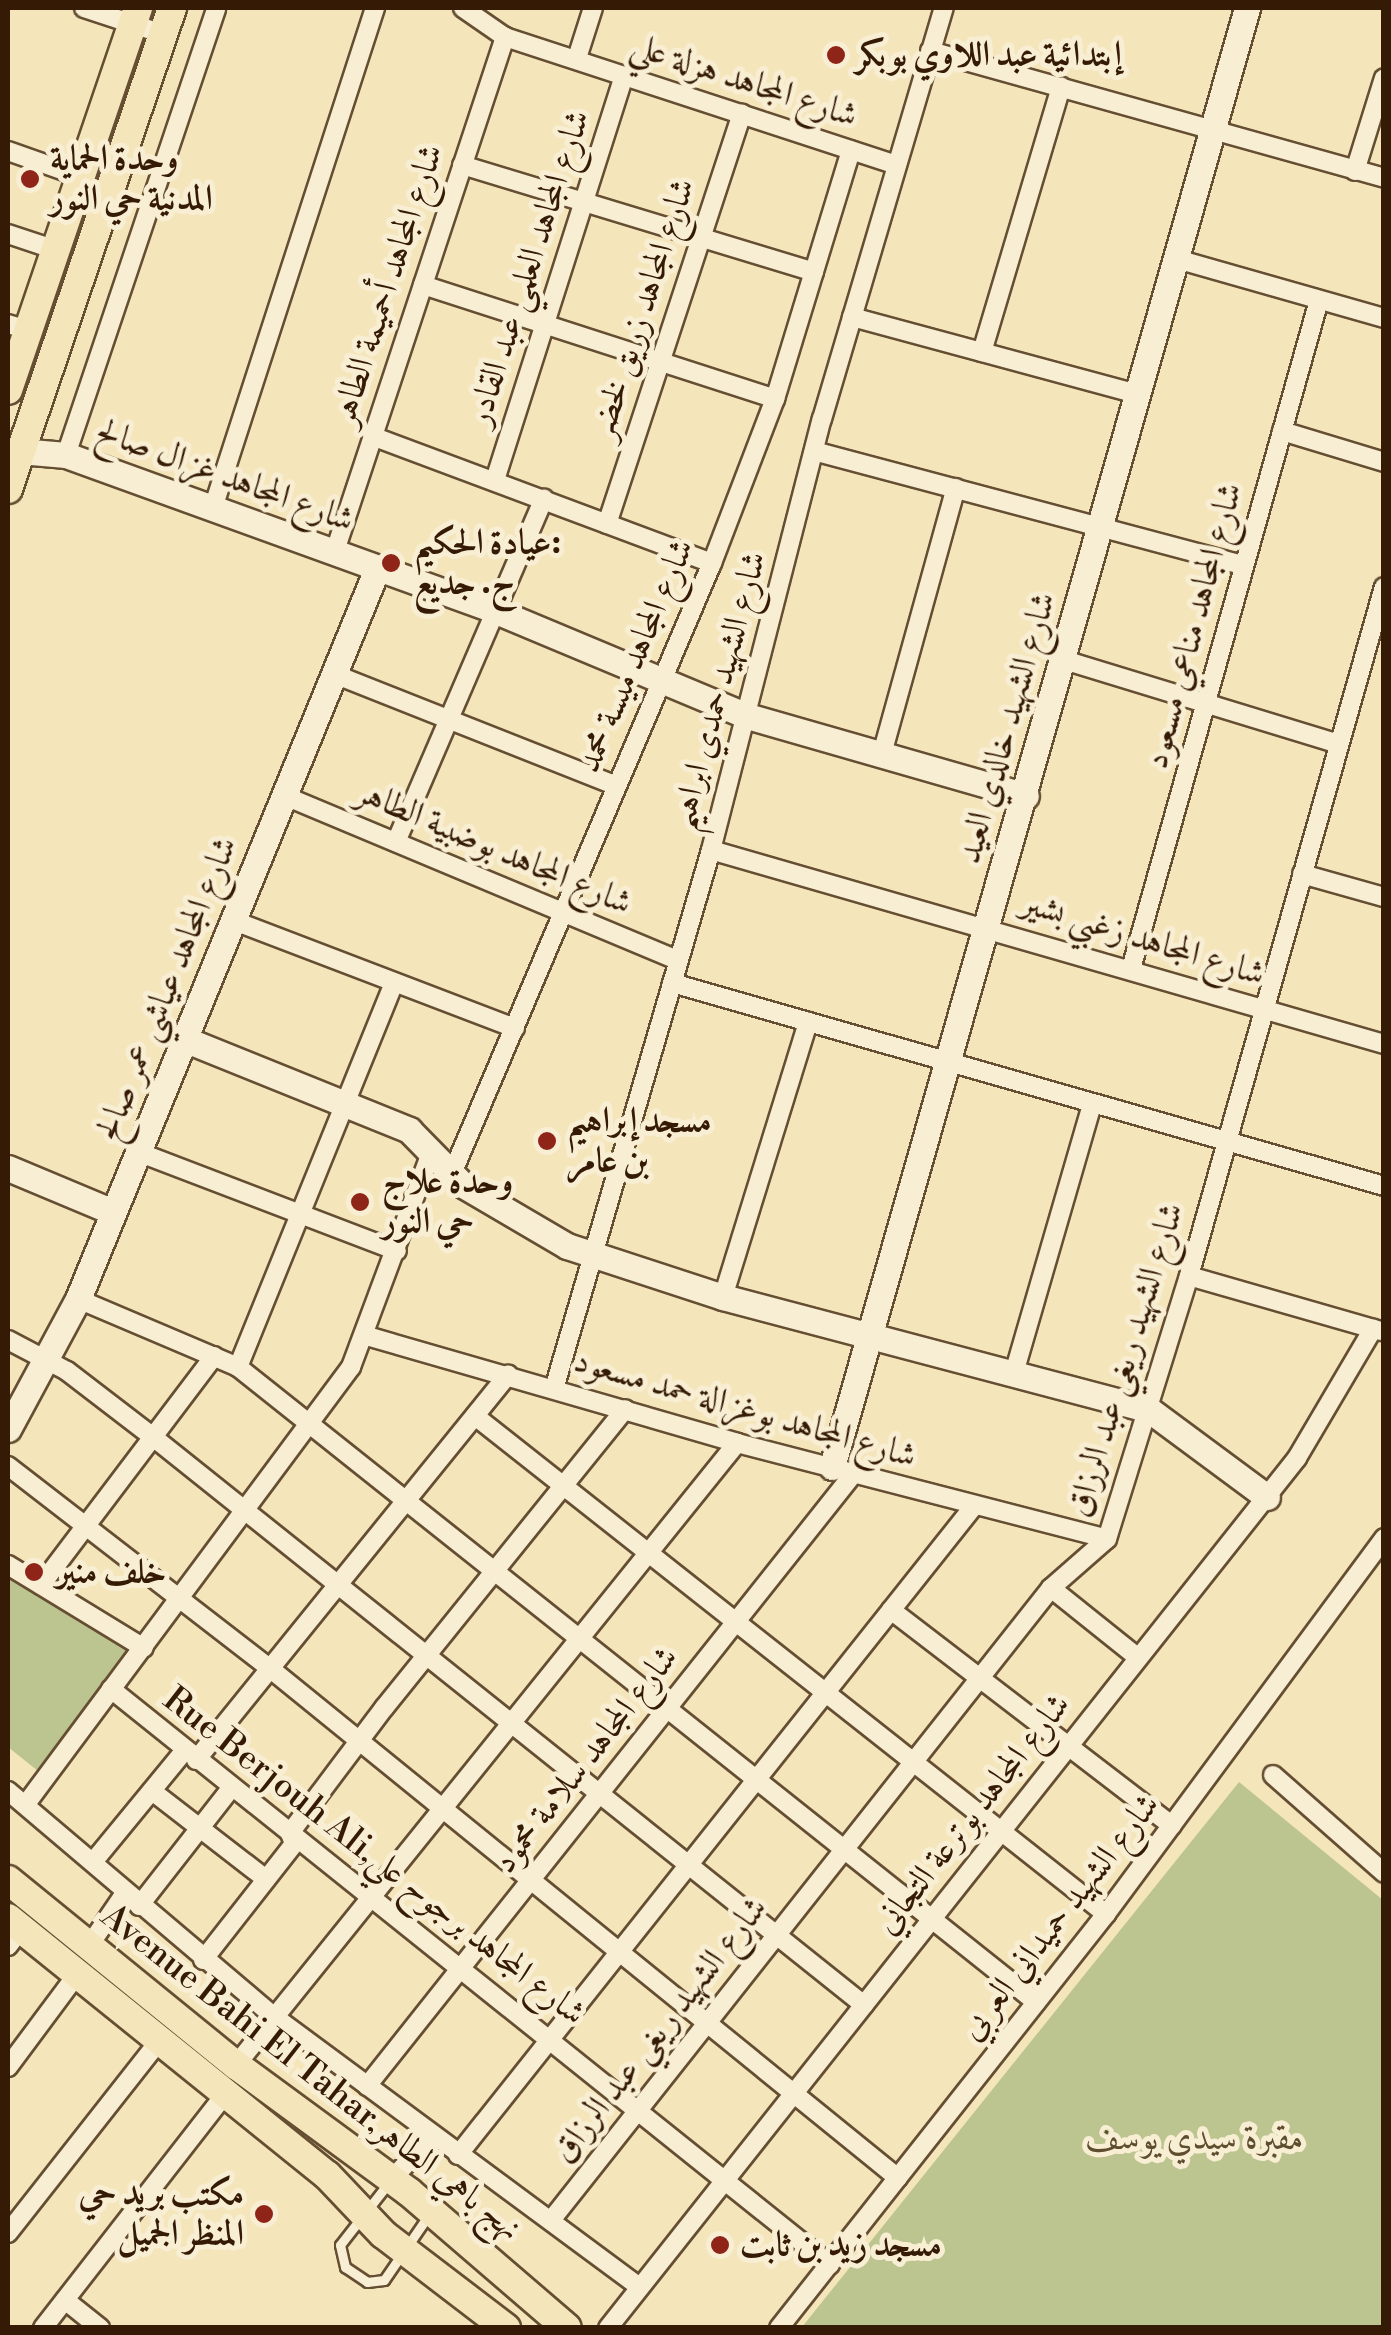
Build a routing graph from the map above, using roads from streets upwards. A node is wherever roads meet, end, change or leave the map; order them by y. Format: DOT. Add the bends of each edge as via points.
graph roads {
  1 [pos="84,8"];
  2 [pos="216,8"];
  3 [pos="374,8"];
  4 [pos="462,8"];
  5 [pos="593,8"];
  6 [pos="944,8"];
  7 [pos="1248,8"];
  8 [pos="135,16"];
  9 [pos="167,21"];
  10 [pos="505,37"];
  11 [pos="930,51"];
  12 [pos="577,58"];
  13 [pos="624,76"];
  14 [pos="1384,78"];
  15 [pos="1062,87"];
  16 [pos="104,112"];
  17 [pos="742,114"];
  18 [pos="136,122"];
  19 [pos="1213,131"];
  20 [pos="8,150"];
  21 [pos="851,150"];
  22 [pos="462,164"];
  23 [pos="897,166"];
  24 [pos="1355,171"];
  25 [pos="82,177"];
  26 [pos="1384,178"];
  27 [pos="584,201"];
  28 [pos="8,234"];
  29 [pos="700,239"];
  30 [pos="56,250"];
  31 [pos="1177,259"];
  32 [pos="814,272"];
  33 [pos="423,285"];
  34 [pos="1319,300"];
  35 [pos="852,317"];
  36 [pos="1384,318"];
  37 [pos="546,324"];
  38 [pos="18,327"];
  39 [pos="982,352"];
  40 [pos="660,362"];
  41 [pos="8,390"];
  42 [pos="1137,394"];
  43 [pos="775,398"];
  44 [pos="1282,431"];
  45 [pos="372,436"];
  46 [pos="13,451"];
  47 [pos="814,451"];
  48 [pos="66,454"];
  49 [pos="1384,462"];
  50 [pos="495,480"];
  51 [pos="8,488"];
  52 [pos="956,488"];
  53 [pos="544,499"];
  54 [pos="213,508"];
  55 [pos="606,524"];
  56 [pos="1100,528"];
  57 [pos="334,554"];
  58 [pos="712,562"];
  59 [pos="1244,564"];
  60 [pos="377,569"];
  61 [pos="1384,587"];
  62 [pos="1381,607"];
  63 [pos="496,611"];
  64 [pos="1064,660"];
  65 [pos="334,674"];
  66 [pos="664,677"];
  67 [pos="1208,702"];
  68 [pos="747,716"];
  69 [pos="449,718"];
  70 [pos="1336,743"];
  71 [pos="882,754"];
  72 [pos="617,786"];
  73 [pos="285,796"];
  74 [pos="1026,796"];
  75 [pos="396,842"];
  76 [pos="711,850"];
  77 [pos="1302,874"];
  78 [pos="1384,898"];
  79 [pos="561,910"];
  80 [pos="232,920"];
  81 [pos="986,926"];
  82 [pos="678,960"];
  83 [pos="1131,969"];
  84 [pos="394,983"];
  85 [pos="672,983"];
  86 [pos="1263,1009"];
  87 [pos="808,1022"];
  88 [pos="514,1028"];
  89 [pos="184,1039"];
  90 [pos="1384,1044"];
  91 [pos="946,1064"];
  92 [pos="344,1101"];
  93 [pos="1092,1104"];
  94 [pos="1224,1140"];
  95 [pos="432,1150"];
  96 [pos="138,1152"];
  97 [pos="8,1168"];
  98 [pos="451,1176"];
  99 [pos="1384,1186"];
  100 [pos="113,1212"];
  101 [pos="300,1216"];
  102 [pos="397,1251"];
  103 [pos="595,1257"];
  104 [pos="1189,1276"];
  105 [pos="723,1297"];
  106 [pos="78,1299"];
  107 [pos="1378,1331"];
  108 [pos="870,1334"];
  109 [pos="367,1336"];
  110 [pos="8,1340"];
  111 [pos="214,1356"];
  112 [pos="48,1358"];
  113 [pos="238,1368"];
  114 [pos="1014,1374"];
  115 [pos="508,1375"];
  116 [pos="554,1390"];
  117 [pos="625,1409"];
  118 [pos="1148,1410"];
  119 [pos="475,1416"];
  120 [pos="313,1426"];
  121 [pos="8,1428"];
  122 [pos="153,1437"];
  123 [pos="737,1443"];
  124 [pos="8,1466"];
  125 [pos="843,1470"];
  126 [pos="564,1484"];
  127 [pos="1266,1497"];
  128 [pos="409,1500"];
  129 [pos="973,1508"];
  130 [pos="247,1510"];
  131 [pos="84,1528"];
  132 [pos="1107,1538"];
  133 [pos="1384,1538"];
  134 [pos="650,1550"];
  135 [pos="8,1564"];
  136 [pos="495,1568"];
  137 [pos="342,1583"];
  138 [pos="41,1585"];
  139 [pos="1051,1588"];
  140 [pos="180,1599"];
  141 [pos="891,1610"];
  142 [pos="738,1619"];
  143 [pos="581,1637"];
  144 [pos="144,1648"];
  145 [pos="427,1653"];
  146 [pos="1138,1657"];
  147 [pos="272,1670"];
  148 [pos="980,1679"];
  149 [pos="111,1689"];
  150 [pos="827,1691"];
  151 [pos="670,1708"];
  152 [pos="512,1724"];
  153 [pos="359,1741"];
  154 [pos="1067,1745"];
  155 [pos="191,1755"];
  156 [pos="916,1761"];
  157 [pos="1273,1775"];
  158 [pos="758,1778"];
  159 [pos="232,1788"];
  160 [pos="8,1791"];
  161 [pos="152,1791"];
  162 [pos="600,1795"];
  163 [pos="26,1804"];
  164 [pos="444,1812"];
  165 [pos="1172,1826"];
  166 [pos="200,1828"];
  167 [pos="1002,1830"];
  168 [pos="290,1833"];
  169 [pos="846,1849"];
  170 [pos="1379,1861"];
  171 [pos="94,1862"];
  172 [pos="687,1866"];
  173 [pos="266,1879"];
  174 [pos="8,1880"];
  175 [pos="530,1882"];
  176 [pos="375,1898"];
  177 [pos="132,1900"];
  178 [pos="1106,1914"];
  179 [pos="933,1919"];
  180 [pos="12,1931"];
  181 [pos="776,1936"];
  182 [pos="90,1946"];
  183 [pos="620,1952"];
  184 [pos="202,1960"];
  185 [pos="461,1970"];
  186 [pos="78,1973"];
  187 [pos="1036,2002"];
  188 [pos="864,2005"];
  189 [pos="276,2018"];
  190 [pos="707,2022"];
  191 [pos="160,2040"];
  192 [pos="551,2040"];
  193 [pos="236,2065"];
  194 [pos="8,2066"];
  195 [pos="366,2086"];
  196 [pos="794,2093"];
  197 [pos="225,2094"];
  198 [pos="640,2110"];
  199 [pos="432,2136"];
  200 [pos="458,2155"];
  201 [pos="898,2178"];
  202 [pos="392,2179"];
  203 [pos="724,2179"];
  204 [pos="552,2219"];
  205 [pos="8,2233"];
  206 [pos="830,2265"];
  207 [pos="639,2287"];
  208 [pos="65,2300"];
  209 [pos="43,2328"];
  210 [pos="100,2328"];
  211 [pos="506,2328"];
  212 [pos="566,2328"];
  213 [pos="608,2328"];
  214 [pos="779,2328"];
  1 -- 8 [label="street"];
  2 -- 48 [label="street"];
  3 -- 54 [label="street"];
  4 -- 10 [label="street, شارع المجاهد هزلة علي"];
  5 -- 12 [label="street"];
  6 -- 11 [label="street, شارع الشهيد حمدي ابراهيم"];
  7 -- 19 [label="street, شارع الشهيد خالدي العيد"];
  8 -- 9 [label="street"];
  8 -- 16 [label="main road"];
  9 -- 18 [label="main road"];
  10 -- 12 [label="street, شارع المجاهد هزلة علي"];
  10 -- 22 [label="street, شارع المجاهد أحميمة الطاهر"];
  11 -- 15 [label="street"];
  11 -- 23 [label="street, شارع الشهيد حمدي ابراهيم"];
  12 -- 13 [label="street, شارع المجاهد هزلة علي"];
  13 -- 17 [label="street, شارع المجاهد هزلة علي"];
  13 -- 27 [label="street, شارع المجاهد العلمي عبد القادر"];
  14 -- 24 [label="street"];
  15 -- 19 [label="street"];
  15 -- 39 [label="street"];
  16 -- 18 [label="main road"];
  16 -- 25 [label="main road"];
  17 -- 21 [label="street, شارع المجاهد هزلة علي"];
  17 -- 29 [label="street, شارع المجاهد زريق لخضر"];
  18 -- 46 [label="main road"];
  19 -- 24 [label="street"];
  19 -- 31 [label="street, شارع الشهيد خالدي العيد"];
  20 -- 25 [label="street"];
  21 -- 23 [label="street, شارع المجاهد هزلة علي"];
  21 -- 32 [label="street, شارع المجاهد ميسة محمد"];
  22 -- 27 [label="street"];
  22 -- 33 [label="street, شارع المجاهد أحميمة الطاهر"];
  23 -- 35 [label="street, شارع الشهيد حمدي ابراهيم"];
  24 -- 26 [label="street"];
  25 -- 30 [label="main road"];
  27 -- 29 [label="street"];
  27 -- 37 [label="street, شارع المجاهد العلمي عبد القادر"];
  28 -- 30 [label="street"];
  29 -- 32 [label="street"];
  29 -- 40 [label="street, شارع المجاهد زريق لخضر"];
  30 -- 38 [label="main road"];
  31 -- 34 [label="street"];
  31 -- 42 [label="street, شارع الشهيد خالدي العيد"];
  32 -- 43 [label="street, شارع المجاهد ميسة محمد"];
  33 -- 37 [label="street"];
  33 -- 45 [label="street, شارع المجاهد أحميمة الطاهر"];
  34 -- 36 [label="street"];
  34 -- 44 [label="street, شارع المجاهد مناعي مسعود"];
  35 -- 39 [label="street"];
  35 -- 47 [label="street, شارع الشهيد حمدي ابراهيم"];
  37 -- 40 [label="street"];
  37 -- 50 [label="street, شارع المجاهد العلمي عبد القادر"];
  38 -- 41 [label="main road"];
  39 -- 42 [label="street"];
  40 -- 43 [label="street"];
  40 -- 55 [label="street, شارع المجاهد زريق لخضر"];
  42 -- 56 [label="street, شارع الشهيد خالدي العيد"];
  43 -- 58 [label="street, شارع المجاهد ميسة محمد"];
  44 -- 49 [label="street"];
  44 -- 59 [label="street, شارع المجاهد مناعي مسعود"];
  45 -- 50 [label="street"];
  45 -- 57 [label="street, شارع المجاهد أحميمة الطاهر"];
  46 -- 48 [label="street, شارع المجاهد غزال صالح"];
  46 -- 51 [label="main road"];
  47 -- 52 [label="street"];
  47 -- 68 [label="street, شارع الشهيد حمدي ابراهيم"];
  48 -- 54 [label="street, شارع المجاهد غزال صالح"];
  50 -- 53 [label="street"];
  52 -- 56 [label="street"];
  52 -- 71 [label="street"];
  53 -- 55 [label="street"];
  53 -- 63 [label="street"];
  54 -- 57 [label="street, شارع المجاهد غزال صالح"];
  55 -- 58 [label="street"];
  56 -- 59 [label="street"];
  56 -- 64 [label="street, شارع الشهيد خالدي العيد"];
  57 -- 60 [label="street, شارع المجاهد غزال صالح"];
  58 -- 66 [label="street, شارع المجاهد ميسة محمد"];
  59 -- 67 [label="street, شارع المجاهد مناعي مسعود"];
  60 -- 63 [label="street, شارع المجاهد غزال صالح"];
  60 -- 65 [label="street, شارع المجاهد عياشي عمر صالح"];
  61 -- 62 [label="street, شارع الشهيد ريغي عبد الرزاق"];
  62 -- 70 [label="street, شارع الشهيد ريغي عبد الرزاق"];
  63 -- 66 [label="street, شارع المجاهد غزال صالح"];
  63 -- 69 [label="street"];
  64 -- 67 [label="street"];
  64 -- 74 [label="street, شارع الشهيد خالدي العيد"];
  65 -- 69 [label="street"];
  65 -- 73 [label="street, شارع المجاهد عياشي عمر صالح"];
  66 -- 68 [label="street, شارع المجاهد غزال صالح"];
  66 -- 72 [label="street, شارع المجاهد ميسة محمد"];
  67 -- 70 [label="street"];
  67 -- 83 [label="street, شارع المجاهد مناعي مسعود"];
  68 -- 71 [label="street, شارع المجاهد غزال صالح"];
  68 -- 76 [label="street, شارع الشهيد حمدي ابراهيم"];
  69 -- 72 [label="street"];
  69 -- 75 [label="street"];
  70 -- 77 [label="street, شارع الشهيد ريغي عبد الرزاق"];
  71 -- 74 [label="street, شارع المجاهد غزال صالح"];
  72 -- 79 [label="street, شارع المجاهد ميسة محمد"];
  73 -- 75 [label="street, شارع المجاهد بوضبية الطاهر"];
  73 -- 80 [label="street, شارع المجاهد عياشي عمر صالح"];
  74 -- 81 [label="street, شارع الشهيد خالدي العيد"];
  75 -- 79 [label="street, شارع المجاهد بوضبية الطاهر"];
  76 -- 81 [label="street, شارع المجاهد زغبي بشير"];
  76 -- 82 [label="street, شارع الشهيد حمدي ابراهيم"];
  77 -- 78 [label="street"];
  77 -- 86 [label="street, شارع الشهيد ريغي عبد الرزاق"];
  79 -- 82 [label="street, شارع المجاهد بوضبية الطاهر"];
  79 -- 88 [label="street, شارع المجاهد ميسة محمد"];
  80 -- 84 [label="street"];
  80 -- 89 [label="street, شارع المجاهد عياشي عمر صالح"];
  81 -- 83 [label="street, شارع المجاهد زغبي بشير"];
  81 -- 91 [label="street, شارع الشهيد خالدي العيد"];
  82 -- 85 [label="street, شارع الشهيد حمدي ابراهيم"];
  83 -- 86 [label="street, شارع المجاهد زغبي بشير"];
  84 -- 88 [label="street"];
  84 -- 92 [label="street"];
  85 -- 87 [label="street"];
  85 -- 103 [label="street, شارع الشهيد حمدي ابراهيم"];
  86 -- 90 [label="street, شارع المجاهد زغبي بشير"];
  86 -- 94 [label="street, شارع الشهيد ريغي عبد الرزاق"];
  87 -- 91 [label="street"];
  87 -- 105 [label="street"];
  88 -- 98 [label="street, شارع المجاهد ميسة محمد"];
  89 -- 92 [label="street"];
  89 -- 96 [label="street, شارع المجاهد عياشي عمر صالح"];
  91 -- 93 [label="street"];
  91 -- 108 [label="street, شارع الشهيد خالدي العيد"];
  92 -- 95 [label="street" via="410,1130"];
  92 -- 101 [label="street"];
  93 -- 94 [label="street"];
  93 -- 114 [label="street"];
  94 -- 99 [label="street"];
  94 -- 104 [label="street, شارع الشهيد ريغي عبد الرزاق"];
  95 -- 98 [label="street"];
  95 -- 102 [label="street"];
  96 -- 100 [label="street, شارع المجاهد عياشي عمر صالح"];
  96 -- 101 [label="street"];
  97 -- 100 [label="street"];
  98 -- 103 [label="street"];
  100 -- 106 [label="street, شارع المجاهد عياشي عمر صالح"];
  101 -- 102 [label="street"];
  101 -- 113 [label="street"];
  102 -- 109 [label="street"];
  103 -- 105 [label="street"];
  103 -- 116 [label="street, شارع الشهيد حمدي ابراهيم"];
  104 -- 107 [label="street"];
  104 -- 118 [label="street, شارع الشهيد ريغي عبد الرزاق"];
  105 -- 108 [label="street"];
  106 -- 111 [label="street"];
  106 -- 112 [label="street, شارع المجاهد عياشي عمر صالح"];
  107 -- 127 [label="street, شارع المجاهد بوترعة التجاني"];
  108 -- 114 [label="street"];
  108 -- 125 [label="street, شارع الشهيد خالدي العيد"];
  109 -- 115 [label="street, شارع المجاهد بوغزالة حمد مسعود"];
  109 -- 120 [label="street"];
  110 -- 112 [label="street"];
  111 -- 113 [label="street"];
  111 -- 122 [label="street"];
  112 -- 121 [label="street, شارع المجاهد عياشي عمر صالح"];
  112 -- 122 [label="street"];
  113 -- 120 [label="street"];
  114 -- 118 [label="street"];
  115 -- 116 [label="street, شارع المجاهد بوغزالة حمد مسعود"];
  115 -- 119 [label="street"];
  116 -- 117 [label="street, شارع المجاهد بوغزالة حمد مسعود"];
  117 -- 123 [label="street, شارع المجاهد بوغزالة حمد مسعود"];
  117 -- 126 [label="street"];
  118 -- 127 [label="street"];
  118 -- 132 [label="street, شارع الشهيد ريغي عبد الرزاق"];
  119 -- 126 [label="street"];
  119 -- 128 [label="street"];
  120 -- 128 [label="street"];
  120 -- 130 [label="street"];
  122 -- 130 [label="street"];
  122 -- 131 [label="street"];
  123 -- 125 [label="street, شارع المجاهد بوغزالة حمد مسعود"];
  123 -- 134 [label="street"];
  124 -- 131 [label="street"];
  125 -- 129 [label="street, شارع المجاهد بوغزالة حمد مسعود"];
  125 -- 142 [label="street, شارع المجاهد سلامة محمود"];
  126 -- 134 [label="street"];
  126 -- 136 [label="street"];
  127 -- 146 [label="street, شارع المجاهد بوترعة التجاني"];
  128 -- 136 [label="street"];
  128 -- 137 [label="street"];
  129 -- 132 [label="street, شارع المجاهد بوغزالة حمد مسعود"];
  129 -- 141 [label="street"];
  130 -- 137 [label="street"];
  130 -- 140 [label="street"];
  131 -- 138 [label="street"];
  131 -- 140 [label="street"];
  132 -- 139 [label="street, شارع الشهيد ريغي عبد الرزاق"];
  133 -- 165 [label="street, شارع الشهيد حميداني العربي"];
  134 -- 142 [label="street"];
  134 -- 143 [label="street"];
  135 -- 138 [label="street"];
  136 -- 143 [label="street"];
  136 -- 145 [label="street"];
  137 -- 145 [label="street"];
  137 -- 147 [label="street"];
  138 -- 144 [label="street"];
  139 -- 146 [label="street"];
  139 -- 148 [label="street, شارع الشهيد ريغي عبد الرزاق"];
  140 -- 144 [label="street"];
  140 -- 147 [label="street"];
  141 -- 148 [label="street"];
  141 -- 150 [label="street"];
  142 -- 150 [label="street"];
  142 -- 151 [label="street, شارع المجاهد سلامة محمود"];
  143 -- 151 [label="street"];
  143 -- 152 [label="street"];
  144 -- 149 [label="street"];
  145 -- 152 [label="street"];
  145 -- 153 [label="street"];
  146 -- 154 [label="street, شارع المجاهد بوترعة التجاني"];
  147 -- 153 [label="street"];
  147 -- 155 [label="street"];
  148 -- 154 [label="street"];
  148 -- 156 [label="street, شارع الشهيد ريغي عبد الرزاق"];
  149 -- 155 [label="street, Rue Berjouh Ali,شارع المجاهد برجوح علي"];
  149 -- 163 [label="street"];
  150 -- 156 [label="street"];
  150 -- 158 [label="street"];
  151 -- 158 [label="street"];
  151 -- 162 [label="street, شارع المجاهد سلامة محمود"];
  152 -- 162 [label="street"];
  152 -- 164 [label="street"];
  153 -- 164 [label="street"];
  153 -- 168 [label="street"];
  154 -- 165 [label="street"];
  154 -- 167 [label="street, شارع المجاهد بوترعة التجاني"];
  155 -- 159 [label="street, Rue Berjouh Ali,شارع المجاهد برجوح علي"];
  155 -- 161 [label="street"];
  156 -- 167 [label="street"];
  156 -- 169 [label="street, شارع الشهيد ريغي عبد الرزاق"];
  157 -- 170 [label="street"];
  158 -- 169 [label="street"];
  158 -- 172 [label="street"];
  159 -- 166 [label="street"];
  159 -- 168 [label="street, Rue Berjouh Ali,شارع المجاهد برجوح علي"];
  160 -- 163 [label="street"];
  161 -- 166 [label="street"];
  161 -- 171 [label="street"];
  162 -- 172 [label="street"];
  162 -- 175 [label="street, شارع المجاهد سلامة محمود"];
  163 -- 171 [label="street"];
  164 -- 175 [label="street"];
  164 -- 176 [label="street"];
  165 -- 178 [label="street, شارع الشهيد حميداني العربي"];
  166 -- 173 [label="street"];
  166 -- 177 [label="street"];
  167 -- 178 [label="street"];
  167 -- 179 [label="street, شارع المجاهد بوترعة التجاني"];
  168 -- 173 [label="street" via="294,1844"];
  168 -- 176 [label="street, Rue Berjouh Ali,شارع المجاهد برجوح علي"];
  169 -- 179 [label="street"];
  169 -- 181 [label="street, شارع الشهيد ريغي عبد الرزاق"];
  171 -- 177 [label="street"];
  172 -- 181 [label="street"];
  172 -- 183 [label="street"];
  173 -- 184 [label="street"];
  174 -- 182 [label="main road, Avenue Bahi El Tahar,نهج باهي الطاهر"];
  175 -- 183 [label="street"];
  175 -- 185 [label="street, شارع المجاهد سلامة محمود"];
  176 -- 185 [label="street, Rue Berjouh Ali,شارع المجاهد برجوح علي"];
  176 -- 189 [label="street"];
  177 -- 182 [label="street"];
  177 -- 184 [label="street"];
  178 -- 187 [label="street, شارع الشهيد حميداني العربي"];
  179 -- 187 [label="street"];
  179 -- 188 [label="street, شارع المجاهد بوترعة التجاني"];
  180 -- 186 [label="main road, Avenue Bahi El Tahar,نهج باهي الطاهر"];
  181 -- 188 [label="street"];
  181 -- 190 [label="street, شارع الشهيد ريغي عبد الرزاق"];
  182 -- 193 [label="main road, Avenue Bahi El Tahar,نهج باهي الطاهر"];
  183 -- 190 [label="street"];
  183 -- 192 [label="street"];
  184 -- 189 [label="street"];
  185 -- 192 [label="street, Rue Berjouh Ali,شارع المجاهد برجوح علي"];
  185 -- 195 [label="street, شارع المجاهد سلامة محمود"];
  186 -- 191 [label="main road, Avenue Bahi El Tahar,نهج باهي الطاهر"];
  186 -- 194 [label="street"];
  187 -- 201 [label="street, شارع الشهيد حميداني العربي"];
  188 -- 196 [label="street, شارع المجاهد بوترعة التجاني"];
  189 -- 193 [label="street"];
  189 -- 195 [label="street"];
  190 -- 196 [label="street"];
  190 -- 198 [label="street, شارع الشهيد ريغي عبد الرزاق"];
  191 -- 197 [label="main road, Avenue Bahi El Tahar,نهج باهي الطاهر"];
  191 -- 205 [label="street"];
  192 -- 198 [label="street, Rue Berjouh Ali,شارع المجاهد برجوح علي"];
  192 -- 200 [label="street"];
  193 -- 202 [label="main road, Avenue Bahi El Tahar,نهج باهي الطاهر"];
  195 -- 199 [label="street"];
  196 -- 201 [label="street"];
  196 -- 203 [label="street, شارع المجاهد بوترعة التجاني"];
  197 -- 208 [label="street"];
  197 -- 211 [label="main road, Avenue Bahi El Tahar,نهج باهي الطاهر"];
  198 -- 203 [label="street, Rue Berjouh Ali,شارع المجاهد برجوح علي"];
  198 -- 204 [label="street, شارع الشهيد ريغي عبد الرزاق"];
  199 -- 200 [label="street"];
  199 -- 202 [label="street"];
  200 -- 204 [label="street"];
  201 -- 206 [label="street, شارع الشهيد حميداني العربي"];
  202 -- 212 [label="main road, Avenue Bahi El Tahar,نهج باهي الطاهر"];
  203 -- 206 [label="street, Rue Berjouh Ali,شارع المجاهد برجوح علي"];
  203 -- 207 [label="street, شارع المجاهد بوترعة التجاني"];
  204 -- 207 [label="street"];
  206 -- 214 [label="street, شارع الشهيد حميداني العربي"];
  207 -- 213 [label="street, شارع المجاهد بوترعة التجاني"];
  208 -- 209 [label="street"];
  208 -- 210 [label="street"];
}
